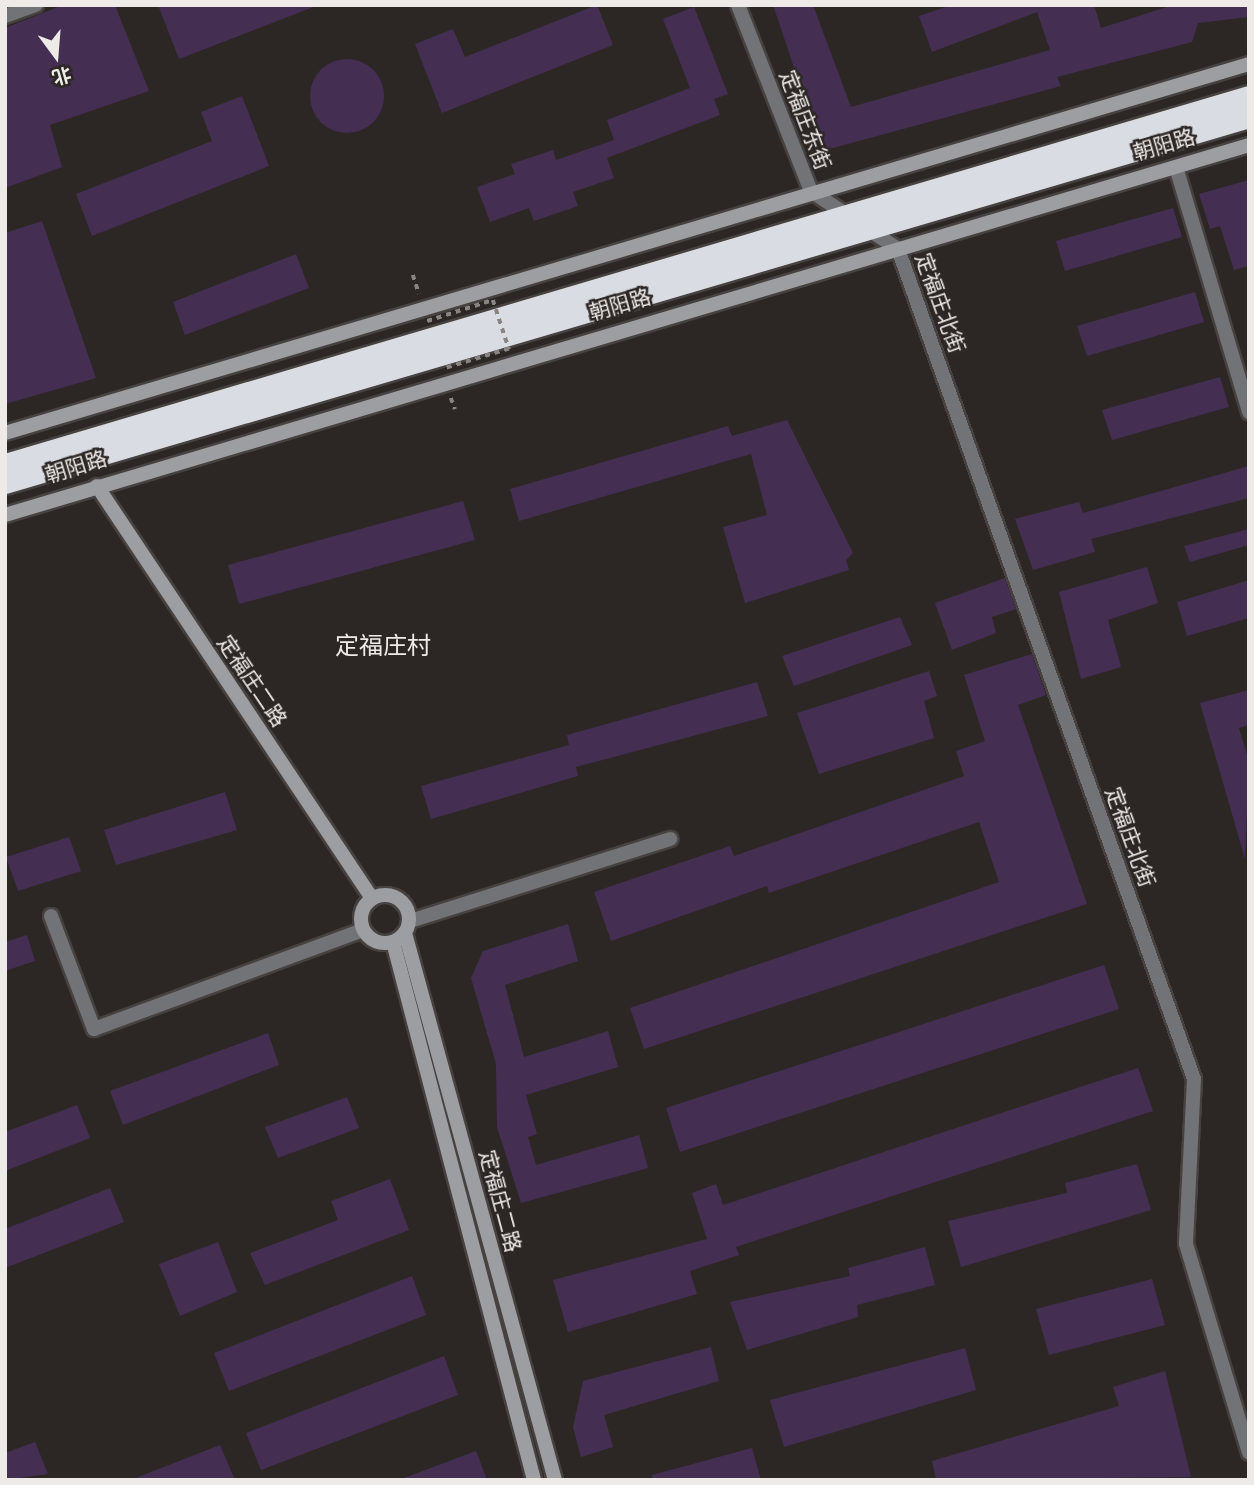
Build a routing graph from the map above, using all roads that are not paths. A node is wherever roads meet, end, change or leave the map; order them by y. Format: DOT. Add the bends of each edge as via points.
graph roads {
  1 [pos="36,5"];
  2 [pos="738,5"];
  3 [pos="5,16"];
  4 [pos="1249,64"];
  5 [pos="1249,96"];
  6 [pos="1249,117"];
  7 [pos="1249,145"];
  8 [pos="1176,167"];
  9 [pos="810,191"];
  10 [pos="844,213"];
  11 [pos="868,228"];
  12 [pos="898,248"];
  13 [pos="1249,412"];
  14 [pos="5,433"];
  15 [pos="5,464"];
  16 [pos="5,483"];
  17 [pos="97,486"];
  18 [pos="5,515"];
  19 [pos="670,839"];
  20 [pos="372,899"];
  21 [pos="51,916"];
  22 [pos="363,930"];
  23 [pos="403,932"];
  24 [pos="1249,1453"];
  25 [pos="534,1480"];
  26 [pos="555,1480"];
  1 -- 3 [label="street"];
  2 -- 9 [label="street, 定福庄东街"];
  4 -- 9 [label="street"];
  5 -- 10 [label="highway, 朝阳路"];
  6 -- 11 [label="highway, 朝阳路"];
  7 -- 8 [label="street, 朝阳路"];
  8 -- 12 [label="street, 朝阳路"];
  8 -- 13 [label="street"];
  9 -- 10 [label="street, 定福庄东街"];
  9 -- 14 [label="street"];
  10 -- 11 [label="street, 定福庄东街"];
  10 -- 15 [label="highway, 朝阳路"];
  11 -- 12 [label="street, 定福庄东街"];
  11 -- 16 [label="highway, 朝阳路"];
  12 -- 17 [label="street, 朝阳路"];
  12 -- 24 [label="street, 定福庄北街" via="1194,1079 1196,1157 1186,1244"];
  17 -- 18 [label="street, 朝阳路"];
  17 -- 20 [label="street, 定福庄二路"];
  19 -- 23 [label="street"];
  20 -- 22 [label="street" via="362,910"];
  20 -- 23 [label="street" via="398,898"];
  21 -- 22 [label="street" via="94,1029"];
  22 -- 23 [label="street" via="374,940"];
  23 -- 25 [label="street, 定福庄二路"];
  23 -- 26 [label="street, 定福庄二路"];
}
